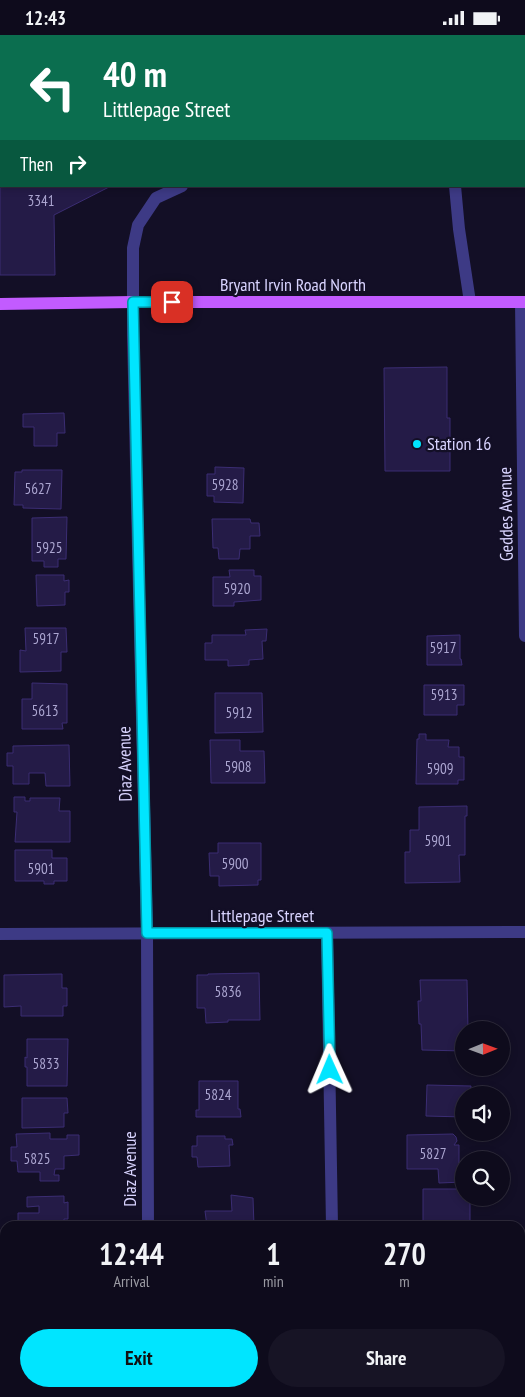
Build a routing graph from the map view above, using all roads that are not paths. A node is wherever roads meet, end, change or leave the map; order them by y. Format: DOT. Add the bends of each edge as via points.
graph roads {
  1 [pos="180,187"];
  2 [pos="455,187"];
  3 [pos="133,302"];
  4 [pos="523,302"];
  5 [pos="470,303"];
  6 [pos="0,304"];
  7 [pos="525,636"];
  8 [pos="525,932"];
  9 [pos="147,933"];
  10 [pos="327,933"];
  11 [pos="0,934"];
  12 [pos="148,1221"];
  13 [pos="332,1221"];
  1 -- 3 [label="street, Diaz Avenue" via="156,199 138,225 133,248"];
  2 -- 5 [label="street"];
  3 -- 5 [label="main road, Bryant Irvin Road North"];
  3 -- 6 [label="main road, Bryant Irvin Road North"];
  3 -- 9 [label="street, Diaz Avenue"];
  4 -- 5 [label="main road, Bryant Irvin Road North"];
  4 -- 7 [label="street, Geddes Avenue"];
  8 -- 10 [label="street, Littlepage Street"];
  9 -- 10 [label="street, Littlepage Street"];
  9 -- 11 [label="street, Littlepage Street"];
  9 -- 12 [label="street, Diaz Avenue"];
  10 -- 13 [label="street"];
}
